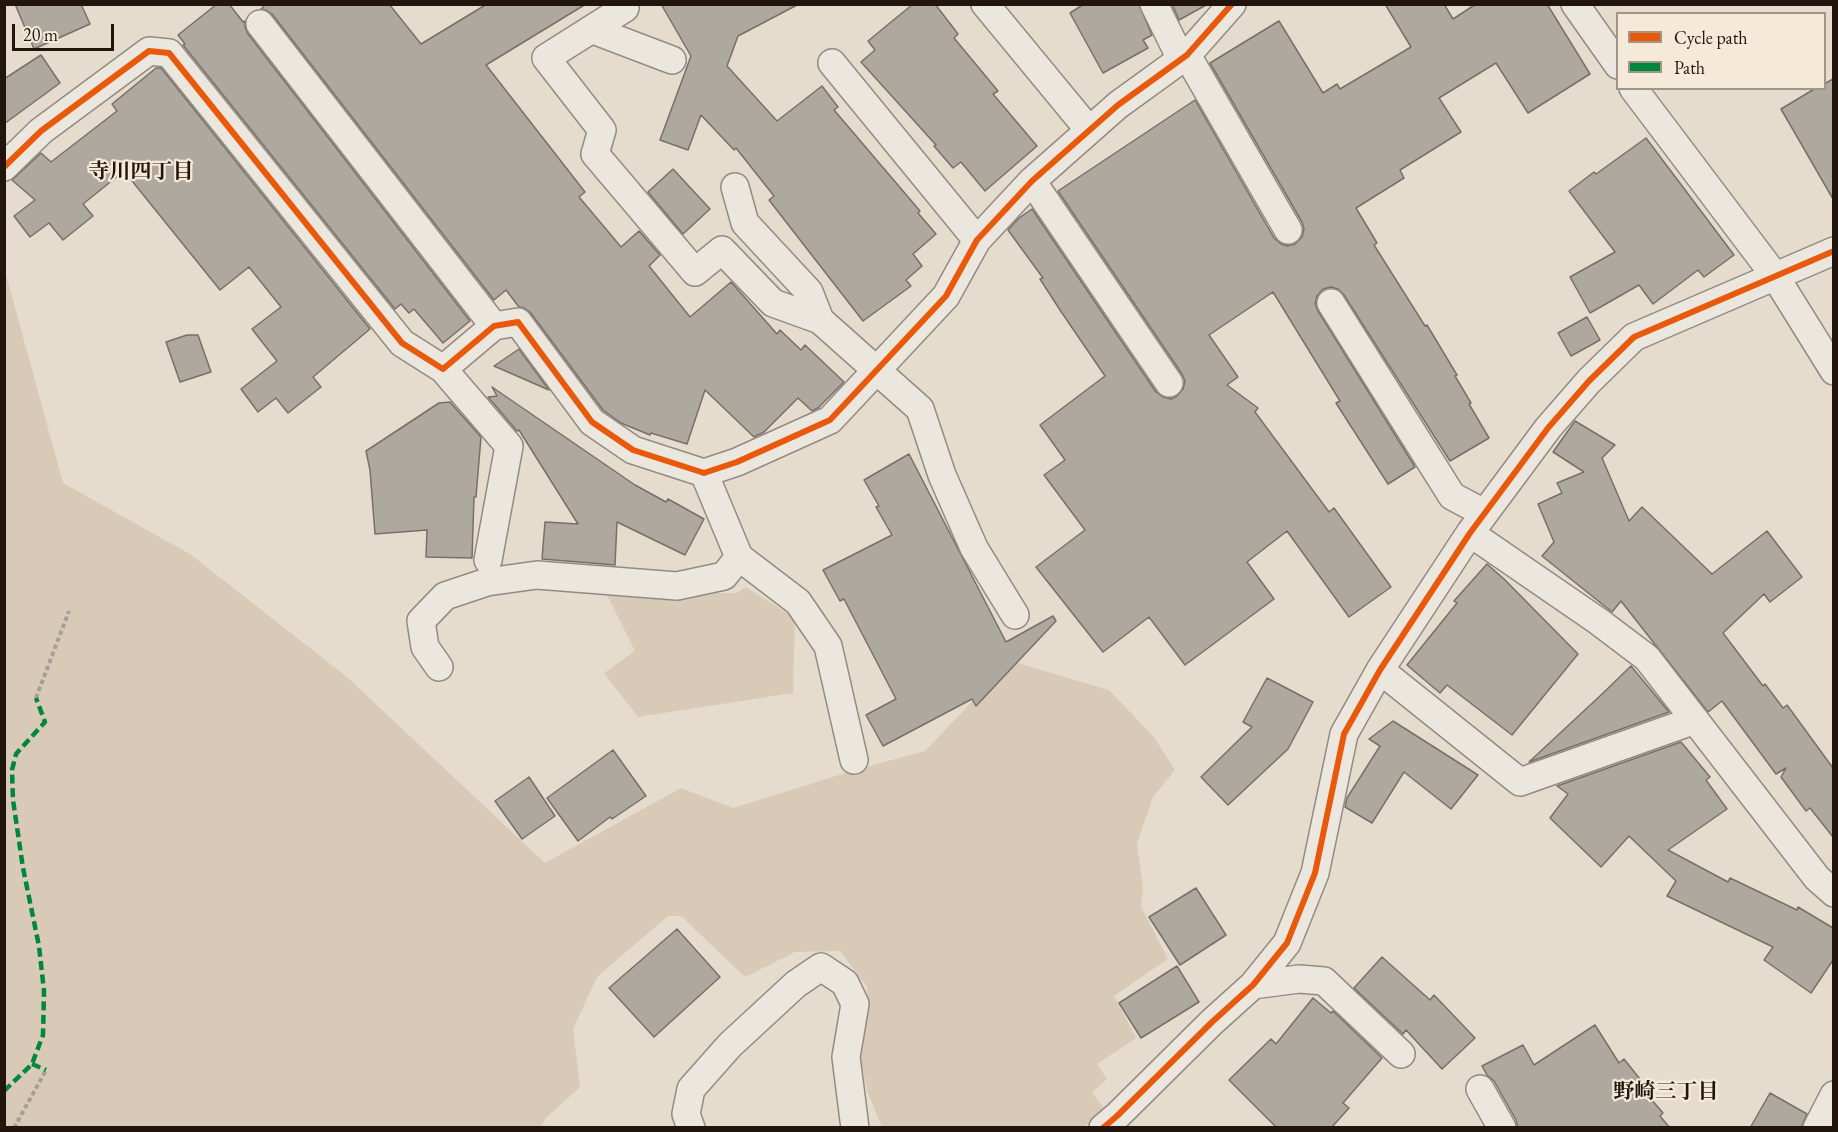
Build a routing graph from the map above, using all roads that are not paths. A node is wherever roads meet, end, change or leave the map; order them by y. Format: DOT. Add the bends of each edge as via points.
graph roads {
  1 [pos="623,4"];
  2 [pos="985,4"];
  3 [pos="1154,4"];
  4 [pos="1232,4"];
  5 [pos="1575,4"];
  6 [pos="260,24"];
  7 [pos="593,30"];
  8 [pos="1184,57"];
  9 [pos="672,60"];
  10 [pos="832,63"];
  11 [pos="1616,64"];
  12 [pos="1636,90"];
  13 [pos="1089,129"];
  14 [pos="4,167"];
  15 [pos="1032,181"];
  16 [pos="735,187"];
  17 [pos="1287,230"];
  18 [pos="977,240"];
  19 [pos="1833,251"];
  20 [pos="1775,276"];
  21 [pos="1331,303"];
  22 [pos="820,320"];
  23 [pos="494,326"];
  24 [pos="443,369"];
  25 [pos="876,371"];
  26 [pos="1833,371"];
  27 [pos="1169,383"];
  28 [pos="704,473"];
  29 [pos="1477,523"];
  30 [pos="739,557"];
  31 [pos="488,560"];
  32 [pos="1015,615"];
  33 [pos="439,667"];
  34 [pos="1380,670"];
  35 [pos="1695,720"];
  36 [pos="854,760"];
  37 [pos="1833,893"];
  38 [pos="1253,985"];
  39 [pos="1401,1054"];
  40 [pos="1480,1089"];
  41 [pos="691,1128"];
  42 [pos="855,1128"];
  43 [pos="1103,1128"];
  44 [pos="1503,1128"];
  1 -- 7 [label="street" via="625,8"];
  2 -- 13 [label="street"];
  3 -- 8 [label="street"];
  4 -- 8 [label="street"];
  5 -- 11 [label="street"];
  6 -- 23 [label="street"];
  7 -- 9 [label="street"];
  7 -- 22 [label="street" via="546,58 602,130 595,154 695,272 722,249 774,303"];
  8 -- 13 [label="street"];
  8 -- 17 [label="street"];
  10 -- 18 [label="street"];
  12 -- 20 [label="street"];
  13 -- 15 [label="street"];
  14 -- 24 [label="street" via="41,131 149,51 169,53 402,343"];
  15 -- 18 [label="street"];
  15 -- 27 [label="street"];
  16 -- 22 [label="street" via="745,223 809,292"];
  18 -- 25 [label="street" via="946,296"];
  19 -- 20 [label="street"];
  20 -- 26 [label="street"];
  20 -- 29 [label="street" via="1634,337 1548,428"];
  21 -- 29 [label="street" via="1452,496"];
  22 -- 25 [label="street"];
  23 -- 24 [label="street"];
  23 -- 28 [label="street" via="518,322 592,422 633,450"];
  24 -- 31 [label="street" via="509,446"];
  25 -- 28 [label="street" via="830,420"];
  25 -- 32 [label="street" via="920,409 942,475 974,548"];
  28 -- 30 [label="street"];
  29 -- 34 [label="street"];
  29 -- 35 [label="street" via="1647,658"];
  30 -- 33 [label="street" via="723,576 677,586 537,575 487,582 445,596 421,621 425,647"];
  30 -- 36 [label="street" via="798,602 828,646"];
  34 -- 35 [label="street" via="1520,782"];
  34 -- 38 [label="street" via="1344,734 1315,873 1287,943"];
  35 -- 37 [label="street" via="1817,878"];
  38 -- 39 [label="street" via="1299,979 1324,981"];
  38 -- 43 [label="street"];
  40 -- 44 [label="street"];
  41 -- 42 [label="street" via="686,1114 691,1089 730,1045 796,984 821,967 845,983 855,1004 846,1057"];
}
